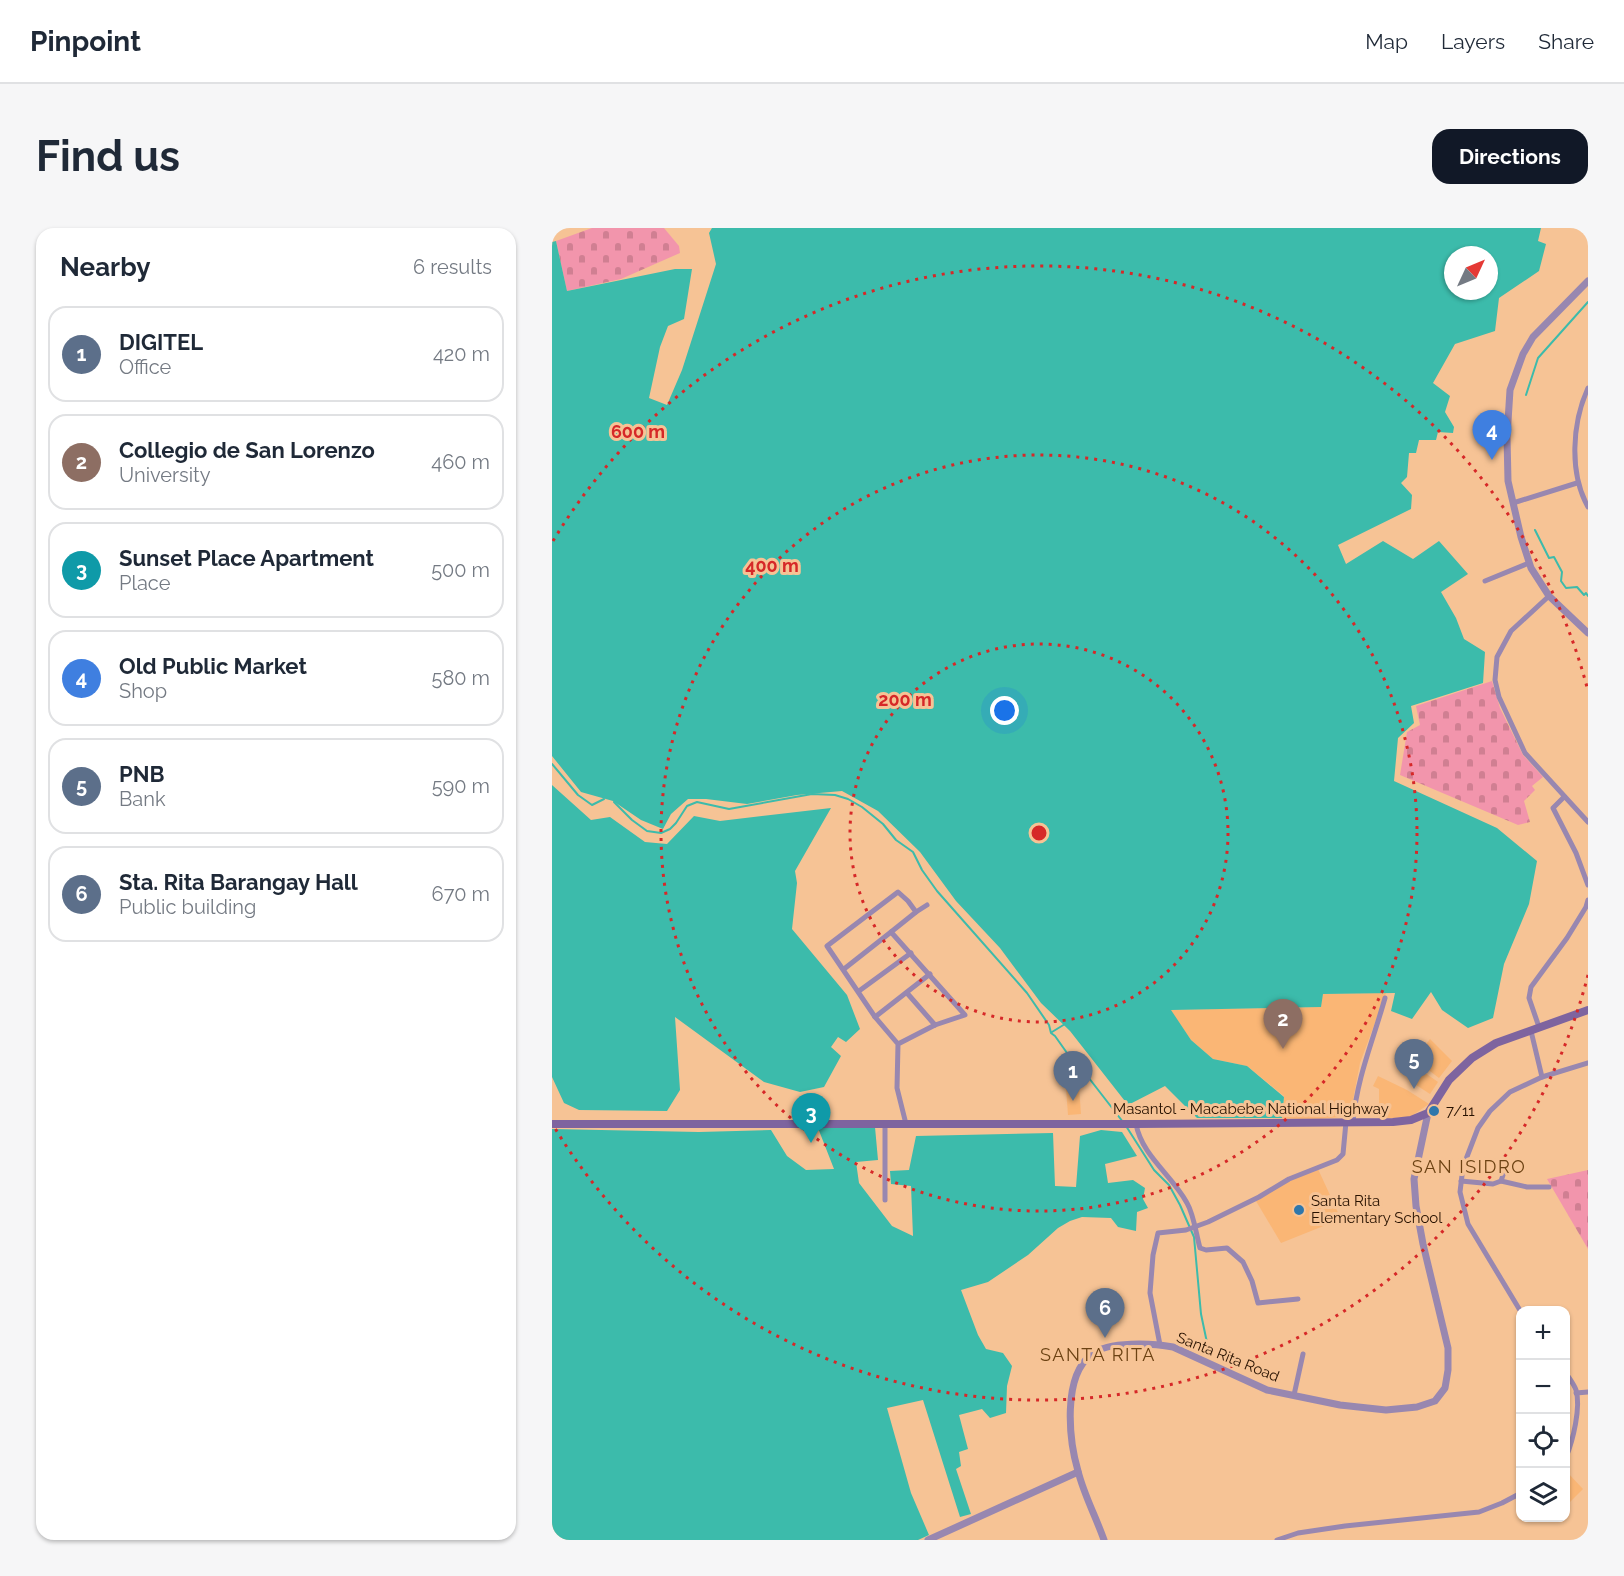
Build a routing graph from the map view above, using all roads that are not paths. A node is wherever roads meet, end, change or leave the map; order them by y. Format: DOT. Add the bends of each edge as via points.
graph roads {
  1 [pos="1588,281"];
  2 [pos="1588,388"];
  3 [pos="1577,483"];
  4 [pos="1513,503"];
  5 [pos="1588,507"];
  6 [pos="1529,563"];
  7 [pos="1485,581"];
  8 [pos="1549,596"];
  9 [pos="1588,633"];
  10 [pos="1564,797"];
  11 [pos="1588,822"];
  12 [pos="1588,885"];
  13 [pos="1588,900"];
  14 [pos="927,905"];
  15 [pos="916,912"];
  16 [pos="891,932"];
  17 [pos="911,953"];
  18 [pos="844,969"];
  19 [pos="930,974"];
  20 [pos="859,991"];
  21 [pos="907,993"];
  22 [pos="1385,998"];
  23 [pos="1588,1010"];
  24 [pos="875,1017"];
  25 [pos="935,1025"];
  26 [pos="1535,1029"];
  27 [pos="898,1044"];
  28 [pos="1588,1063"];
  29 [pos="1542,1077"];
  30 [pos="1428,1113"];
  31 [pos="1349,1122"];
  32 [pos="552,1124"];
  33 [pos="885,1124"];
  34 [pos="906,1124"];
  35 [pos="1135,1124"];
  36 [pos="1505,1169"];
  37 [pos="1461,1180"];
  38 [pos="1501,1181"];
  39 [pos="1549,1187"];
  40 [pos="885,1200"];
  41 [pos="1190,1228"];
  42 [pos="1298,1299"];
  43 [pos="1517,1306"];
  44 [pos="1160,1345"];
  45 [pos="1303,1354"];
  46 [pos="1570,1381"];
  47 [pos="1588,1392"];
  48 [pos="1576,1393"];
  49 [pos="1294,1395"];
  50 [pos="1570,1447"];
  51 [pos="1078,1472"];
  52 [pos="1516,1496"];
  53 [pos="928,1540"];
  54 [pos="1104,1540"];
  55 [pos="1277,1540"];
  1 -- 4 [label="street" via="1533,337 1510,390 1506,436"];
  2 -- 3 [label="street" via="1575,441"];
  3 -- 4 [label="street"];
  3 -- 5 [label="street"];
  4 -- 6 [label="street"];
  6 -- 7 [label="street"];
  6 -- 8 [label="street"];
  8 -- 9 [label="street"];
  8 -- 10 [label="street" via="1511,631 1497,657 1495,680 1525,753"];
  10 -- 11 [label="street"];
  10 -- 12 [label="street" via="1553,808"];
  13 -- 26 [label="street" via="1567,938 1531,987 1529,998"];
  14 -- 15 [label="street"];
  15 -- 16 [label="street"];
  15 -- 18 [label="street" via="898,892 827,946"];
  16 -- 17 [label="street"];
  16 -- 18 [label="street"];
  17 -- 19 [label="street"];
  17 -- 20 [label="street"];
  18 -- 20 [label="street"];
  19 -- 21 [label="street"];
  19 -- 25 [label="street" via="965,1015"];
  20 -- 24 [label="street"];
  21 -- 24 [label="street"];
  21 -- 25 [label="street"];
  22 -- 31 [label="street"];
  23 -- 26 [label="main road"];
  24 -- 27 [label="street"];
  25 -- 27 [label="street"];
  26 -- 29 [label="street"];
  26 -- 30 [label="main road" via="1496,1043 1472,1058 1449,1080"];
  27 -- 34 [label="street" via="897,1088"];
  28 -- 29 [label="street"];
  29 -- 37 [label="street" via="1510,1092 1490,1111 1478,1128"];
  30 -- 31 [label="main road, Masantol - Macabebe National Highway" via="1411,1120"];
  30 -- 49 [label="street, Santa Rita Road" via="1414,1179 1423,1244 1448,1348 1444,1388 1435,1401 1386,1410"];
  31 -- 35 [label="main road, Masantol - Macabebe National Highway"];
  31 -- 41 [label="street" via="1343,1154 1337,1160 1288,1179 1259,1197"];
  32 -- 33 [label="main road, Masantol - Macabebe National Highway"];
  33 -- 34 [label="main road, Masantol - Macabebe National Highway"];
  33 -- 40 [label="street"];
  34 -- 35 [label="main road, Masantol - Macabebe National Highway"];
  35 -- 41 [label="street" via="1145,1148 1188,1204"];
  36 -- 38 [label="street"];
  37 -- 38 [label="street" via="1493,1184"];
  37 -- 43 [label="street" via="1468,1224"];
  38 -- 39 [label="street"];
  41 -- 42 [label="street" via="1200,1248 1227,1248 1243,1262 1258,1303"];
  41 -- 44 [label="street" via="1158,1233 1150,1293"];
  44 -- 49 [label="street, Santa Rita Road" via="1173,1347 1267,1390"];
  44 -- 51 [label="street, Santa Rita Road" via="1111,1346 1083,1362 1074,1381 1070,1409"];
  45 -- 49 [label="street"];
  46 -- 48 [label="street"];
  47 -- 48 [label="street"];
  48 -- 50 [label="street"];
  51 -- 53 [label="street"];
  51 -- 54 [label="street, Santa Rita Road"];
  52 -- 55 [label="street" via="1479,1512 1345,1526"];
}
